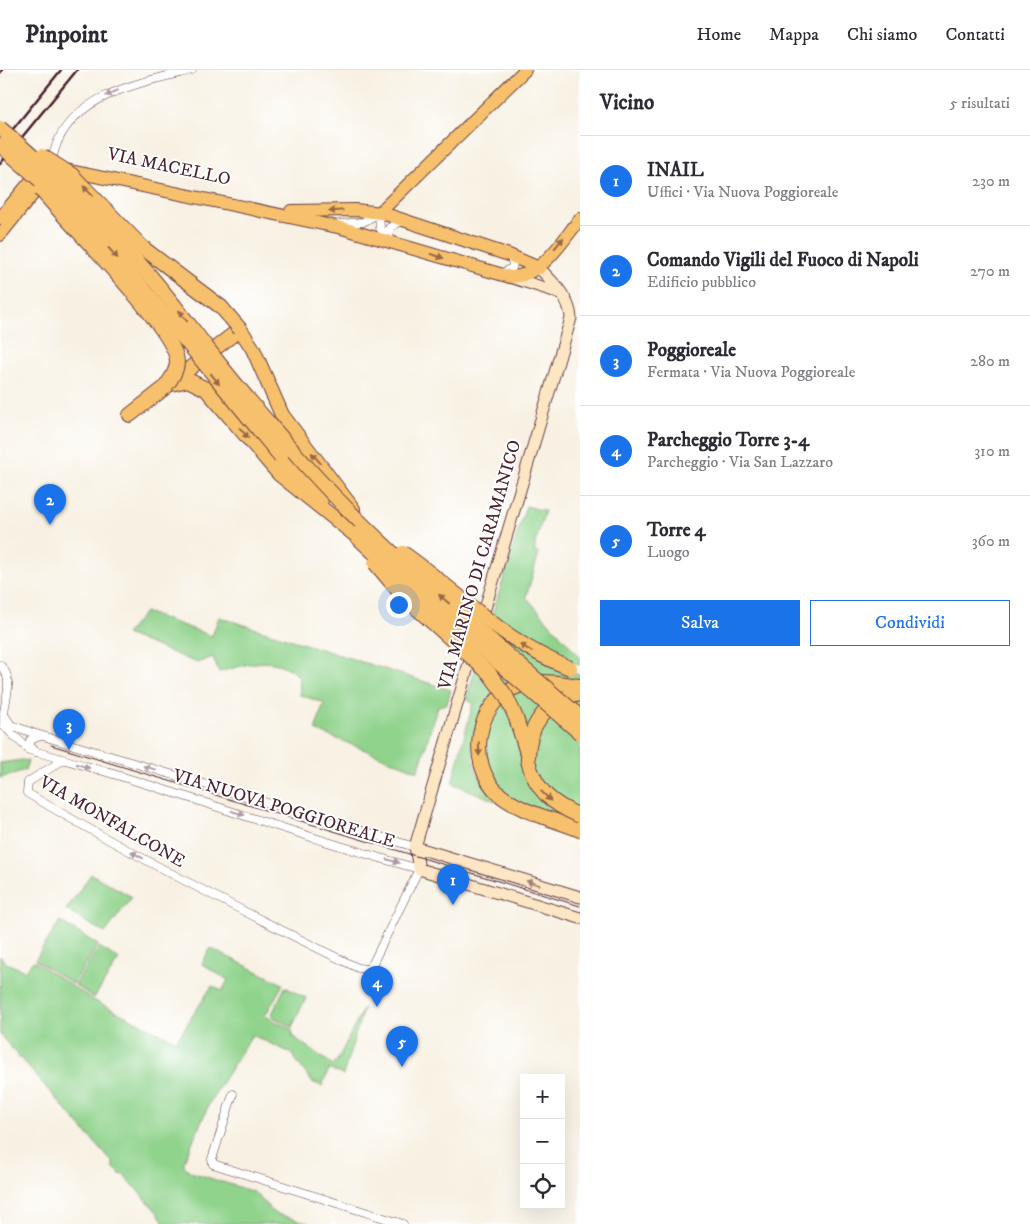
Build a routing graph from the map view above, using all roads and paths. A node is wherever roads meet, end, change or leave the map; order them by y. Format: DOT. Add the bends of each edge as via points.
graph roads {
  1 [pos="192,70"];
  2 [pos="525,70"];
  3 [pos="0,128"];
  4 [pos="0,144"];
  5 [pos="19,153"];
  6 [pos="52,162"];
  7 [pos="43,174"];
  8 [pos="379,213"];
  9 [pos="293,215"];
  10 [pos="0,218"];
  11 [pos="580,219"];
  12 [pos="403,220"];
  13 [pos="325,224"];
  14 [pos="0,235"];
  15 [pos="390,242"];
  16 [pos="510,255"];
  17 [pos="539,268"];
  18 [pos="505,276"];
  19 [pos="561,294"];
  20 [pos="240,329"];
  21 [pos="166,386"];
  22 [pos="130,416"];
  23 [pos="360,530"];
  24 [pos="0,665"];
  25 [pos="575,670"];
  26 [pos="580,686"];
  27 [pos="580,694"];
  28 [pos="5,706"];
  29 [pos="580,717"];
  30 [pos="580,733"];
  31 [pos="40,736"];
  32 [pos="36,752"];
  33 [pos="62,760"];
  34 [pos="528,761"];
  35 [pos="580,816"];
  36 [pos="580,830"];
  37 [pos="415,847"];
  38 [pos="419,868"];
  39 [pos="580,898"];
  40 [pos="580,918"];
  41 [pos="233,1094"];
  42 [pos="403,1224"];
  1 -- 6 [label="street, one-way" via="122,89 96,101 65,128"];
  2 -- 8 [label="main road"];
  3 -- 5 [label="highway, bridge"];
  4 -- 5 [label="highway, bridge"];
  5 -- 7 [label="street"];
  20 -- 5 [label="highway, one-way, bridge" via="221,307 143,248 72,175"];
  5 -- 21 [label="highway, bridge" via="58,212 130,290 170,341 177,362 174,375"];
  5 -- 23 [label="highway, bridge" via="122,263 249,420 304,482"];
  6 -- 7 [label="main road"];
  6 -- 9 [label="main road, VIA MACELLO"];
  7 -- 9 [label="main road, VIA MACELLO" via="69,169"];
  7 -- 10 [label="main road"];
  7 -- 14 [label="main road"];
  8 -- 9 [label="main road, one-way" via="355,210"];
  8 -- 12 [label="main road"];
  8 -- 13 [label="street" via="363,222"];
  8 -- 15 [label="street" via="380,228"];
  9 -- 13 [label="main road"];
  17 -- 11 [label="main road, one-way"];
  12 -- 15 [label="street" via="389,228"];
  12 -- 16 [label="main road"];
  13 -- 15 [label="main road"];
  15 -- 18 [label="main road, one-way"];
  16 -- 17 [label="main road"];
  16 -- 18 [label="street" via="513,264"];
  17 -- 18 [label="main road" via="526,275"];
  17 -- 19 [label="main road, VIA MARINO DI CARAMANICO"];
  18 -- 19 [label="main road"];
  19 -- 37 [label="main road, VIA MARINO DI CARAMANICO" via="571,310 571,318"];
  20 -- 21 [label="highway, bridge"];
  23 -- 20 [label="highway, one-way, bridge" via="329,475 282,415 253,349"];
  21 -- 22 [label="highway"];
  21 -- 23 [label="highway, one-way" via="188,380 206,389 279,474"];
  25 -- 23 [label="highway, one-way, bridge" via="543,658 510,638 431,573"];
  29 -- 23 [label="highway, one-way, bridge"];
  23 -- 30 [label="highway, bridge" via="405,582"];
  23 -- 34 [label="highway, bridge" via="390,583 496,681 516,718"];
  24 -- 28 [label="street, VIA NUOVA POGGIOREALE" via="8,678"];
  26 -- 36 [label="highway, one-way" via="542,682 526,684 505,694 490,710 481,729 479,756 487,778 507,800"];
  27 -- 34 [label="highway, bridge" via="558,701 541,716 529,740"];
  28 -- 31 [label="street, VIA NUOVA POGGIOREALE" via="5,717 11,725"];
  28 -- 32 [label="street, VIA NUOVA POGGIOREALE" via="3,718 6,729 24,746"];
  31 -- 32 [label="street" via="30,740 30,746"];
  37 -- 31 [label="street, VIA NUOVA POGGIOREALE, one-way"];
  32 -- 33 [label="street, VIA NUOVA POGGIOREALE"];
  33 -- 38 [label="street, VIA NUOVA POGGIOREALE, one-way"];
  38 -- 33 [label="street, VIA MONFALCONE, one-way" via="372,965 368,969 358,968 226,903 27,793 28,782"];
  34 -- 35 [label="highway, one-way, bridge" via="535,782 548,799"];
  37 -- 38 [label="main road"];
  39 -- 37 [label="main road, VIA NUOVA POGGIOREALE, one-way"];
  38 -- 40 [label="main road, VIA NUOVA POGGIOREALE"];
  41 -- 42 [label="street" via="213,1164"];
}
